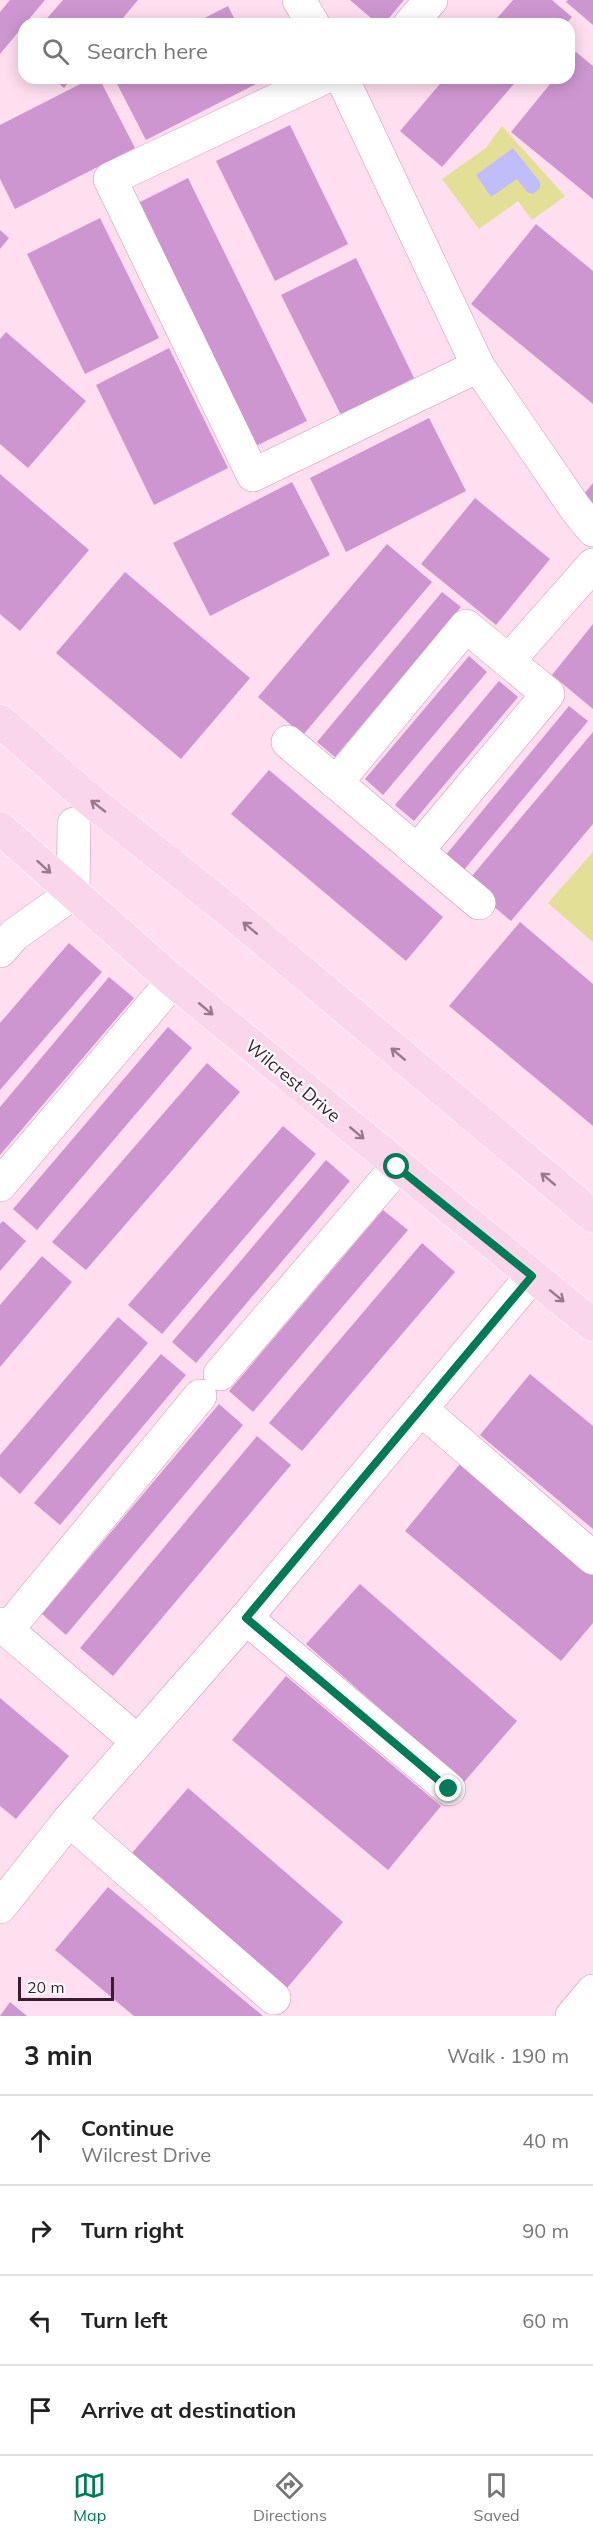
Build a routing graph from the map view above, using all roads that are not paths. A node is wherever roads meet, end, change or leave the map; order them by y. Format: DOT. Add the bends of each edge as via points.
graph roads {
  1 [pos="299,0"];
  2 [pos="430,0"];
  3 [pos="309,18"];
  4 [pos="415,18"];
  5 [pos="310,84"];
  6 [pos="345,84"];
  7 [pos="478,366"];
  8 [pos="593,530"];
  9 [pos="593,565"];
  10 [pos="509,660"];
  11 [pos="0,721"];
  12 [pos="288,742"];
  13 [pos="336,783"];
  14 [pos="74,824"];
  15 [pos="0,828"];
  16 [pos="417,851"];
  17 [pos="73,893"];
  18 [pos="479,903"];
  19 [pos="0,951"];
  20 [pos="173,981"];
  21 [pos="397,1167"];
  22 [pos="0,1185"];
  23 [pos="593,1216"];
  24 [pos="532,1276"];
  25 [pos="593,1325"];
  26 [pos="421,1409"];
  27 [pos="593,1558"];
  28 [pos="246,1618"];
  29 [pos="3,1627"];
  30 [pos="137,1741"];
  31 [pos="449,1789"];
  32 [pos="69,1821"];
  33 [pos="0,1907"];
  34 [pos="593,1991"];
  35 [pos="274,1998"];
  36 [pos="572,2016"];
  1 -- 3 [label="street"];
  2 -- 4 [label="street"];
  5 -- 7 [label="street" via="110,179 253,475"];
  6 -- 7 [label="street"];
  7 -- 8 [label="street"];
  9 -- 10 [label="street"];
  10 -- 13 [label="street" via="466,626"];
  10 -- 16 [label="street" via="548,694"];
  23 -- 11 [label="main road, one-way"];
  12 -- 13 [label="street"];
  13 -- 16 [label="street"];
  14 -- 17 [label="street"];
  15 -- 17 [label="main road, Wilcrest Drive, one-way"];
  16 -- 18 [label="street"];
  17 -- 19 [label="street" via="14,935"];
  17 -- 20 [label="main road, Wilcrest Drive"];
  20 -- 21 [label="main road, Wilcrest Drive, one-way"];
  20 -- 22 [label="street"];
  21 -- 24 [label="main road, Wilcrest Drive"];
  21 -- 29 [label="street"];
  24 -- 25 [label="main road, Wilcrest Drive, one-way"];
  24 -- 26 [label="street"];
  26 -- 27 [label="street"];
  26 -- 28 [label="street"];
  28 -- 30 [label="street"];
  28 -- 31 [label="street"];
  29 -- 30 [label="street"];
  30 -- 32 [label="street"];
  32 -- 33 [label="street"];
  32 -- 35 [label="street"];
  34 -- 36 [label="street"];
}
